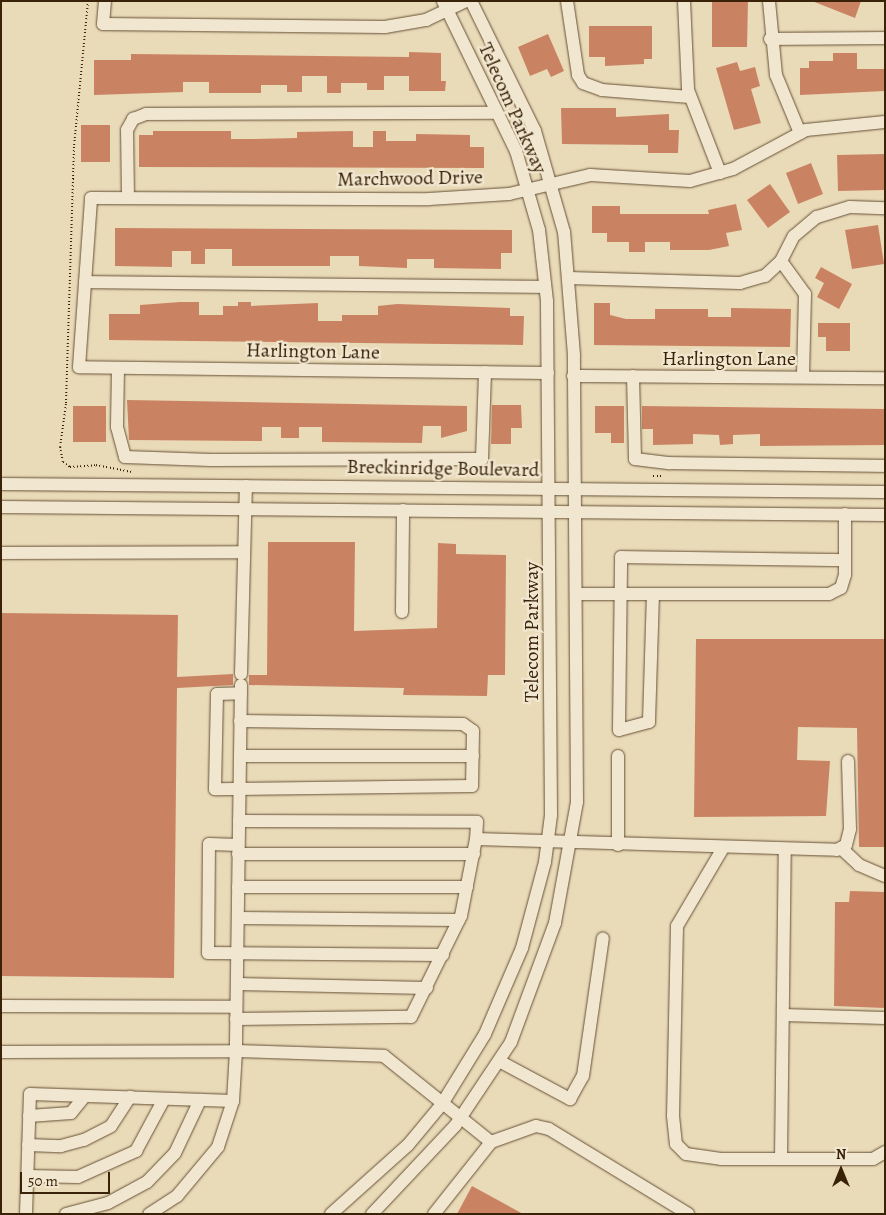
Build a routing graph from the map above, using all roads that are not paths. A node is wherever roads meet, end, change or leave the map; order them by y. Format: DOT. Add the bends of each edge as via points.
graph roads {
  1 [pos="105,1"];
  2 [pos="466,1"];
  3 [pos="472,1"];
  4 [pos="567,1"];
  5 [pos="684,1"];
  6 [pos="769,1"];
  7 [pos="445,6"];
  8 [pos="885,38"];
  9 [pos="770,39"];
  10 [pos="690,97"];
  11 [pos="497,113"];
  12 [pos="885,122"];
  13 [pos="800,133"];
  14 [pos="720,173"];
  15 [pos="552,182"];
  16 [pos="529,189"];
  17 [pos="128,198"];
  18 [pos="885,208"];
  19 [pos="781,261"];
  20 [pos="570,278"];
  21 [pos="85,282"];
  22 [pos="545,287"];
  23 [pos="79,367"];
  24 [pos="118,368"];
  25 [pos="485,372"];
  26 [pos="548,373"];
  27 [pos="573,376"];
  28 [pos="632,376"];
  29 [pos="803,377"];
  30 [pos="885,378"];
  31 [pos="885,466"];
  32 [pos="549,483"];
  33 [pos="1,484"];
  34 [pos="246,486"];
  35 [pos="575,489"];
  36 [pos="885,492"];
  37 [pos="1,507"];
  38 [pos="245,509"];
  39 [pos="403,510"];
  40 [pos="549,512"];
  41 [pos="576,512"];
  42 [pos="845,514"];
  43 [pos="885,515"];
  44 [pos="242,552"];
  45 [pos="1,553"];
  46 [pos="845,560"];
  47 [pos="576,594"];
  48 [pos="621,594"];
  49 [pos="653,594"];
  50 [pos="402,612"];
  51 [pos="241,684"];
  52 [pos="240,721"];
  53 [pos="240,756"];
  54 [pos="473,756"];
  55 [pos="618,756"];
  56 [pos="848,761"];
  57 [pos="239,790"];
  58 [pos="239,820"];
  59 [pos="476,839"];
  60 [pos="548,840"];
  61 [pos="572,841"];
  62 [pos="618,845"];
  63 [pos="723,848"];
  64 [pos="785,848"];
  65 [pos="841,848"];
  66 [pos="238,849"];
  67 [pos="474,854"];
  68 [pos="885,876"];
  69 [pos="238,887"];
  70 [pos="467,887"];
  71 [pos="238,918"];
  72 [pos="459,920"];
  73 [pos="602,938"];
  74 [pos="443,955"];
  75 [pos="237,957"];
  76 [pos="237,984"];
  77 [pos="427,988"];
  78 [pos="1,1006"];
  79 [pos="236,1013"];
  80 [pos="783,1016"];
  81 [pos="885,1018"];
  82 [pos="236,1051"];
  83 [pos="1,1052"];
  84 [pos="499,1061"];
  85 [pos="85,1096"];
  86 [pos="130,1097"];
  87 [pos="164,1098"];
  88 [pos="200,1100"];
  89 [pos="233,1101"];
  90 [pos="442,1104"];
  91 [pos="29,1116"];
  92 [pos="461,1118"];
  93 [pos="490,1142"];
  94 [pos="28,1145"];
  95 [pos="885,1152"];
  96 [pos="782,1159"];
  97 [pos="27,1176"];
  98 [pos="26,1214"];
  99 [pos="66,1214"];
  100 [pos="149,1214"];
  101 [pos="331,1214"];
  102 [pos="372,1214"];
  103 [pos="434,1214"];
  104 [pos="688,1214"];
  1 -- 7 [label="street" via="103,24 385,26 426,20"];
  2 -- 7 [label="street"];
  3 -- 15 [label="street, Telecom Parkway" via="525,108"];
  4 -- 10 [label="street" via="576,64 583,83 602,90"];
  5 -- 10 [label="street" via="683,56"];
  6 -- 9 [label="street"];
  7 -- 11 [label="street, Telecom Parkway"];
  8 -- 9 [label="street"];
  9 -- 13 [label="street" via="776,75"];
  10 -- 14 [label="street"];
  11 -- 16 [label="street, Telecom Parkway"];
  11 -- 17 [label="street" via="146,114 134,119 127,130"];
  12 -- 13 [label="street, Marchwood Drive" via="828,126"];
  13 -- 14 [label="street, Marchwood Drive"];
  14 -- 15 [label="street, Marchwood Drive" via="665,182 610,175"];
  15 -- 16 [label="street, Marchwood Drive"];
  15 -- 20 [label="street, Telecom Parkway"];
  16 -- 17 [label="street, Marchwood Drive" via="486,197 430,200"];
  16 -- 22 [label="street, Telecom Parkway"];
  17 -- 21 [label="street, Marchwood Drive" via="91,198"];
  18 -- 19 [label="street" via="850,207 817,217 794,236"];
  19 -- 20 [label="street" via="765,276 740,282"];
  19 -- 29 [label="street" via="805,294"];
  20 -- 27 [label="street, Telecom Parkway"];
  21 -- 22 [label="street"];
  21 -- 23 [label="street, Marchwood Drive"];
  22 -- 26 [label="street, Telecom Parkway"];
  23 -- 24 [label="street, Harlington Lane"];
  24 -- 25 [label="street, Harlington Lane"];
  24 -- 25 [label="street" via="117,427 124,457 211,460 482,459"];
  25 -- 26 [label="street, Harlington Lane"];
  26 -- 32 [label="street, Telecom Parkway"];
  27 -- 28 [label="street, Harlington Lane"];
  27 -- 35 [label="street, Telecom Parkway"];
  28 -- 29 [label="street, Harlington Lane"];
  28 -- 31 [label="street" via="635,459 670,463"];
  29 -- 30 [label="street, Harlington Lane"];
  32 -- 34 [label="street, Breckinridge Boulevard"];
  32 -- 35 [label="street, Breckinridge Boulevard"];
  32 -- 40 [label="street, Telecom Parkway"];
  33 -- 34 [label="street, Breckinridge Boulevard"];
  34 -- 38 [label="street"];
  35 -- 36 [label="street, Breckinridge Boulevard"];
  35 -- 41 [label="street, Telecom Parkway"];
  37 -- 38 [label="street, Breckinridge Boulevard"];
  38 -- 39 [label="street, Breckinridge Boulevard"];
  38 -- 44 [label="street"];
  39 -- 40 [label="street, Breckinridge Boulevard"];
  39 -- 50 [label="street"];
  40 -- 41 [label="street, Breckinridge Boulevard"];
  40 -- 60 [label="street, Telecom Parkway"];
  41 -- 42 [label="street, Breckinridge Boulevard"];
  41 -- 47 [label="street, Telecom Parkway"];
  42 -- 43 [label="street, Breckinridge Boulevard"];
  42 -- 46 [label="street"];
  44 -- 45 [label="street"];
  44 -- 51 [label="street"];
  46 -- 48 [label="street" via="621,557"];
  46 -- 49 [label="street" via="840,588 829,594"];
  47 -- 48 [label="street"];
  47 -- 61 [label="street, Telecom Parkway" via="576,802"];
  48 -- 49 [label="street"];
  48 -- 49 [label="street" via="619,730 649,722"];
  51 -- 52 [label="street"];
  51 -- 57 [label="street" via="218,694 215,789"];
  52 -- 53 [label="street"];
  52 -- 54 [label="street" via="463,724 473,731"];
  53 -- 54 [label="street"];
  53 -- 57 [label="street"];
  54 -- 57 [label="street" via="472,786"];
  55 -- 62 [label="street"];
  56 -- 65 [label="street" via="850,829 846,845"];
  57 -- 58 [label="street"];
  58 -- 59 [label="street" via="477,822"];
  58 -- 66 [label="street"];
  59 -- 60 [label="street"];
  59 -- 67 [label="street"];
  60 -- 61 [label="street"];
  60 -- 90 [label="street, Telecom Parkway" via="511,977 485,1034"];
  61 -- 62 [label="street"];
  61 -- 84 [label="street, Telecom Parkway" via="555,923 535,985"];
  62 -- 63 [label="street"];
  63 -- 64 [label="street"];
  63 -- 96 [label="street" via="677,926 673,1134 686,1154"];
  64 -- 65 [label="street"];
  64 -- 80 [label="street"];
  65 -- 68 [label="street" via="859,864"];
  66 -- 67 [label="street"];
  66 -- 69 [label="street"];
  66 -- 75 [label="street" via="209,844 208,953"];
  67 -- 70 [label="street"];
  69 -- 70 [label="street"];
  69 -- 71 [label="street"];
  70 -- 72 [label="street"];
  71 -- 72 [label="street"];
  71 -- 75 [label="street"];
  72 -- 74 [label="street"];
  73 -- 84 [label="street" via="583,1076 570,1099"];
  74 -- 75 [label="street"];
  74 -- 77 [label="street"];
  75 -- 76 [label="street"];
  76 -- 77 [label="street"];
  76 -- 79 [label="street"];
  77 -- 79 [label="street" via="411,1017"];
  78 -- 79 [label="street"];
  79 -- 82 [label="street"];
  80 -- 81 [label="street"];
  80 -- 96 [label="street"];
  82 -- 83 [label="street"];
  82 -- 89 [label="street"];
  82 -- 90 [label="street" via="384,1056"];
  84 -- 92 [label="street, Telecom Parkway"];
  85 -- 86 [label="street"];
  85 -- 91 [label="street" via="71,1112"];
  85 -- 91 [label="street" via="30,1094"];
  86 -- 87 [label="street"];
  86 -- 94 [label="street" via="110,1126 84,1140 61,1146"];
  87 -- 88 [label="street"];
  87 -- 97 [label="street" via="136,1150 78,1177"];
  88 -- 89 [label="street"];
  88 -- 99 [label="street" via="175,1153 147,1182 108,1203"];
  89 -- 100 [label="street" via="218,1147 177,1196"];
  90 -- 92 [label="street"];
  90 -- 101 [label="street, Telecom Parkway" via="408,1145"];
  91 -- 94 [label="street"];
  92 -- 93 [label="street"];
  92 -- 102 [label="street, Telecom Parkway" via="427,1160"];
  93 -- 103 [label="street"];
  93 -- 104 [label="street" via="536,1126 548,1128"];
  94 -- 97 [label="street"];
  95 -- 96 [label="street" via="873,1159"];
  97 -- 98 [label="street"];
}
